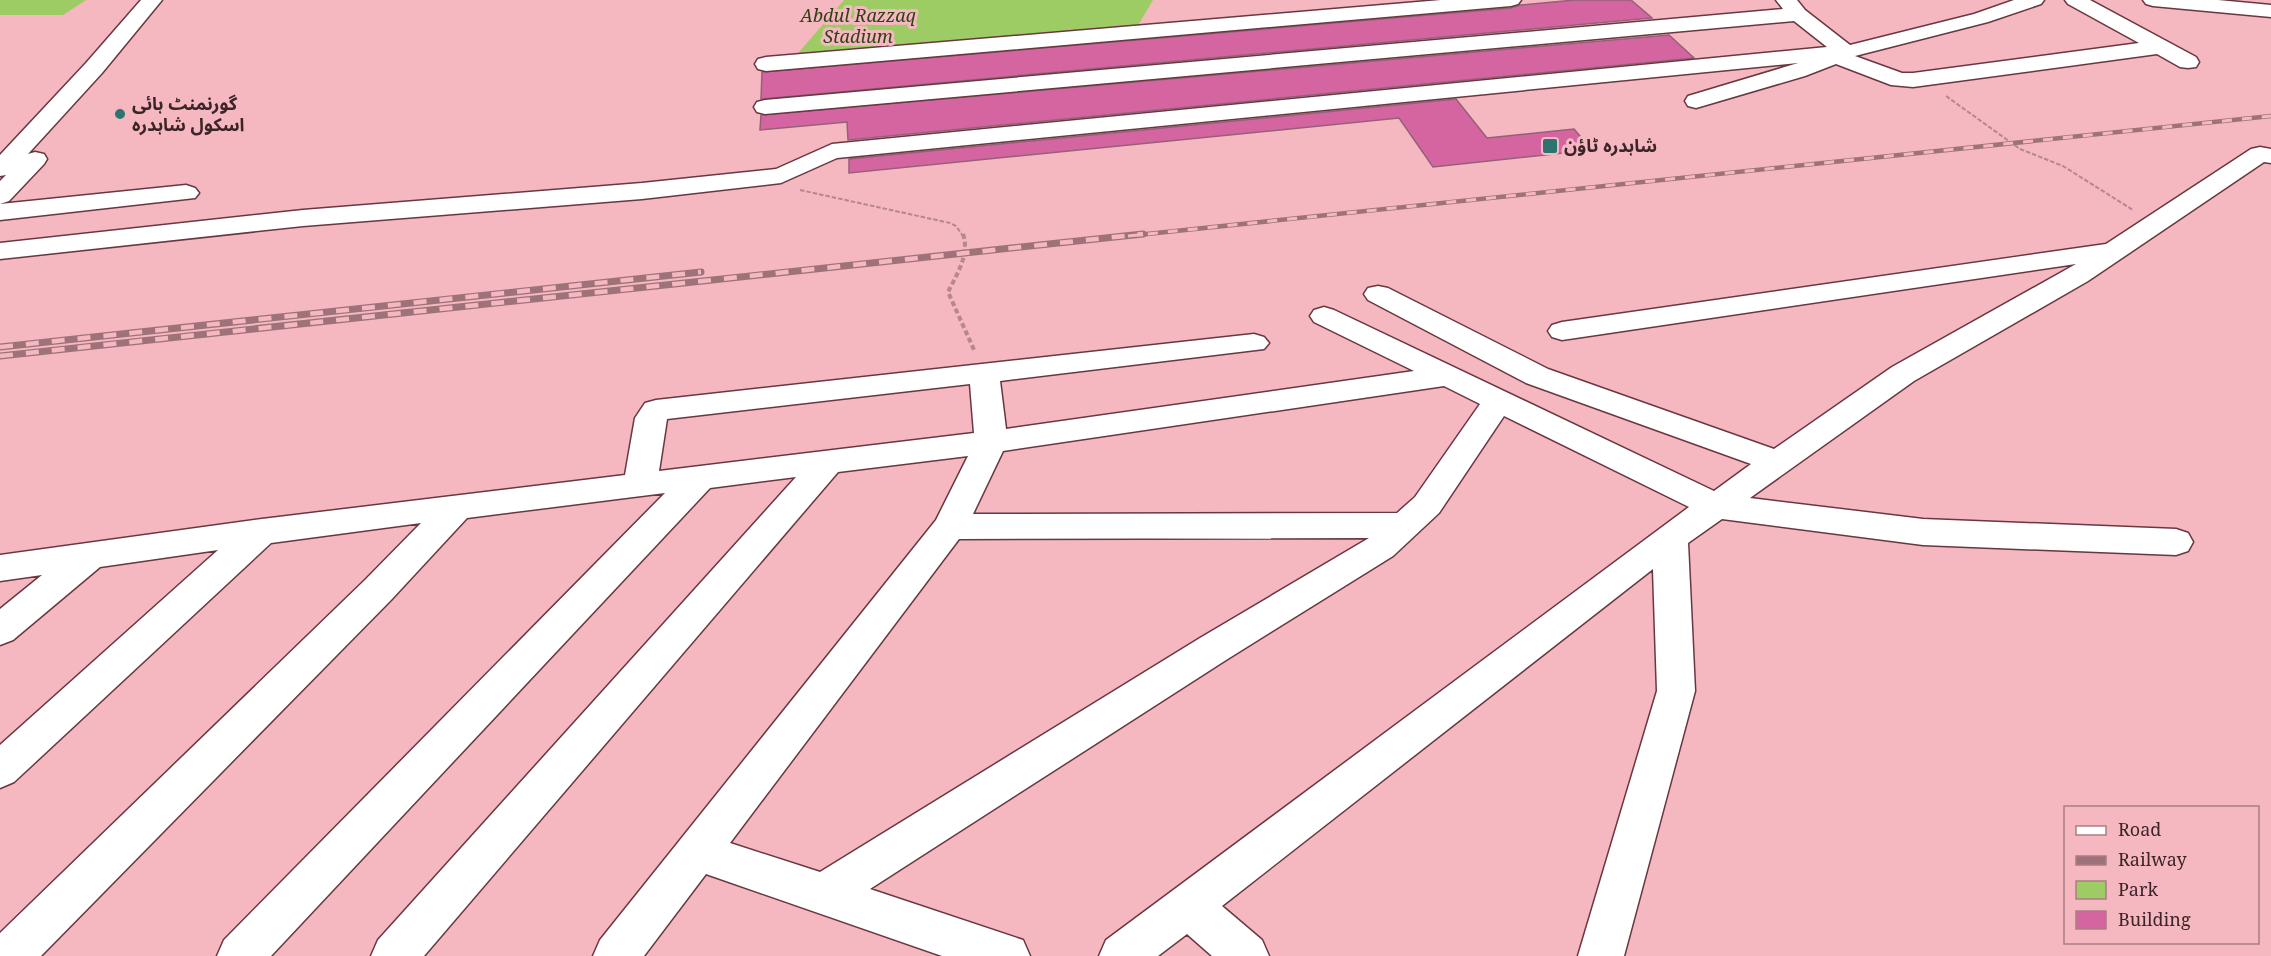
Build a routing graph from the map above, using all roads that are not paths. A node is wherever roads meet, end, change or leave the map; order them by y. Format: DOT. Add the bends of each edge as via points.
graph roads {
  1 [pos="152,0"];
  2 [pos="1511,0"];
  3 [pos="2034,0"];
  4 [pos="2075,0"];
  5 [pos="2153,0"];
  6 [pos="1792,7"];
  7 [pos="1657,8"];
  8 [pos="1394,10"];
  9 [pos="2271,11"];
  10 [pos="1674,25"];
  11 [pos="1086,36"];
  12 [pos="2160,47"];
  13 [pos="1700,51"];
  14 [pos="1838,54"];
  15 [pos="2188,62"];
  16 [pos="766,64"];
  17 [pos="1438,69"];
  18 [pos="89,73"];
  19 [pos="1099,76"];
  20 [pos="1696,101"];
  21 [pos="765,107"];
  22 [pos="1114,122"];
  23 [pos="0,141"];
  24 [pos="2271,156"];
  25 [pos="0,169"];
  26 [pos="186,194"];
  27 [pos="0,196"];
  28 [pos="0,212"];
  29 [pos="2116,250"];
  30 [pos="0,251"];
  31 [pos="1378,294"];
  32 [pos="1324,316"];
  33 [pos="1562,331"];
  34 [pos="1254,343"];
  35 [pos="984,374"];
  36 [pos="1448,376"];
  37 [pos="1498,400"];
  38 [pos="991,442"];
  39 [pos="830,460"];
  40 [pos="1778,462"];
  41 [pos="702,476"];
  42 [pos="640,484"];
  43 [pos="458,506"];
  44 [pos="1716,506"];
  45 [pos="1404,525"];
  46 [pos="950,527"];
  47 [pos="262,531"];
  48 [pos="1670,538"];
  49 [pos="2176,542"];
  50 [pos="90,555"];
  51 [pos="0,568"];
  52 [pos="0,630"];
  53 [pos="0,770"];
  54 [pos="698,852"];
  55 [pos="824,894"];
  56 [pos="1188,906"];
  57 [pos="9,956"];
  58 [pos="240,956"];
  59 [pos="394,956"];
  60 [pos="616,956"];
  61 [pos="1007,956"];
  62 [pos="1122,956"];
  63 [pos="1246,956"];
  64 [pos="1601,956"];
  1 -- 18 [label="street"];
  2 -- 8 [label="street"];
  3 -- 14 [label="street" via="1981,18"];
  4 -- 12 [label="street"];
  5 -- 9 [label="street"];
  6 -- 10 [label="street"];
  6 -- 14 [label="street"];
  7 -- 10 [label="street"];
  8 -- 11 [label="street"];
  8 -- 17 [label="street"];
  10 -- 13 [label="street"];
  10 -- 17 [label="street"];
  11 -- 16 [label="street"];
  11 -- 19 [label="street"];
  12 -- 14 [label="street" via="1899,80"];
  12 -- 15 [label="street"];
  13 -- 14 [label="street"];
  13 -- 17 [label="street"];
  14 -- 20 [label="street" via="1797,71"];
  17 -- 19 [label="street"];
  17 -- 22 [label="street"];
  18 -- 23 [label="street" via="60,80"];
  18 -- 25 [label="street"];
  18 -- 27 [label="street" via="106,68 113,72"];
  19 -- 21 [label="street"];
  19 -- 22 [label="street"];
  22 -- 30 [label="street" via="832,151 781,176 303,218"];
  24 -- 29 [label="street" via="2260,154"];
  26 -- 28 [label="street"];
  29 -- 33 [label="street"];
  29 -- 40 [label="street" via="2078,276 1903,374"];
  31 -- 40 [label="street" via="1537,376"];
  32 -- 36 [label="street"];
  34 -- 35 [label="street"];
  35 -- 38 [label="street"];
  35 -- 42 [label="street" via="656,410 651,418"];
  36 -- 37 [label="street"];
  36 -- 38 [label="street"];
  37 -- 44 [label="street"];
  37 -- 45 [label="street" via="1427,505"];
  38 -- 39 [label="street"];
  38 -- 46 [label="street"];
  39 -- 41 [label="street"];
  39 -- 59 [label="street"];
  40 -- 44 [label="street"];
  41 -- 42 [label="street"];
  41 -- 58 [label="street"];
  42 -- 43 [label="street"];
  43 -- 47 [label="street"];
  43 -- 57 [label="street"];
  44 -- 48 [label="street"];
  44 -- 49 [label="street" via="1923,532"];
  45 -- 46 [label="street"];
  45 -- 55 [label="street" via="1381,547"];
  46 -- 54 [label="street"];
  47 -- 50 [label="street"];
  47 -- 53 [label="street"];
  48 -- 56 [label="street"];
  48 -- 64 [label="street" via="1676,691"];
  50 -- 51 [label="street"];
  50 -- 52 [label="street"];
  54 -- 55 [label="street"];
  54 -- 60 [label="street"];
  55 -- 61 [label="street"];
  56 -- 62 [label="street"];
  56 -- 63 [label="street"];
}
